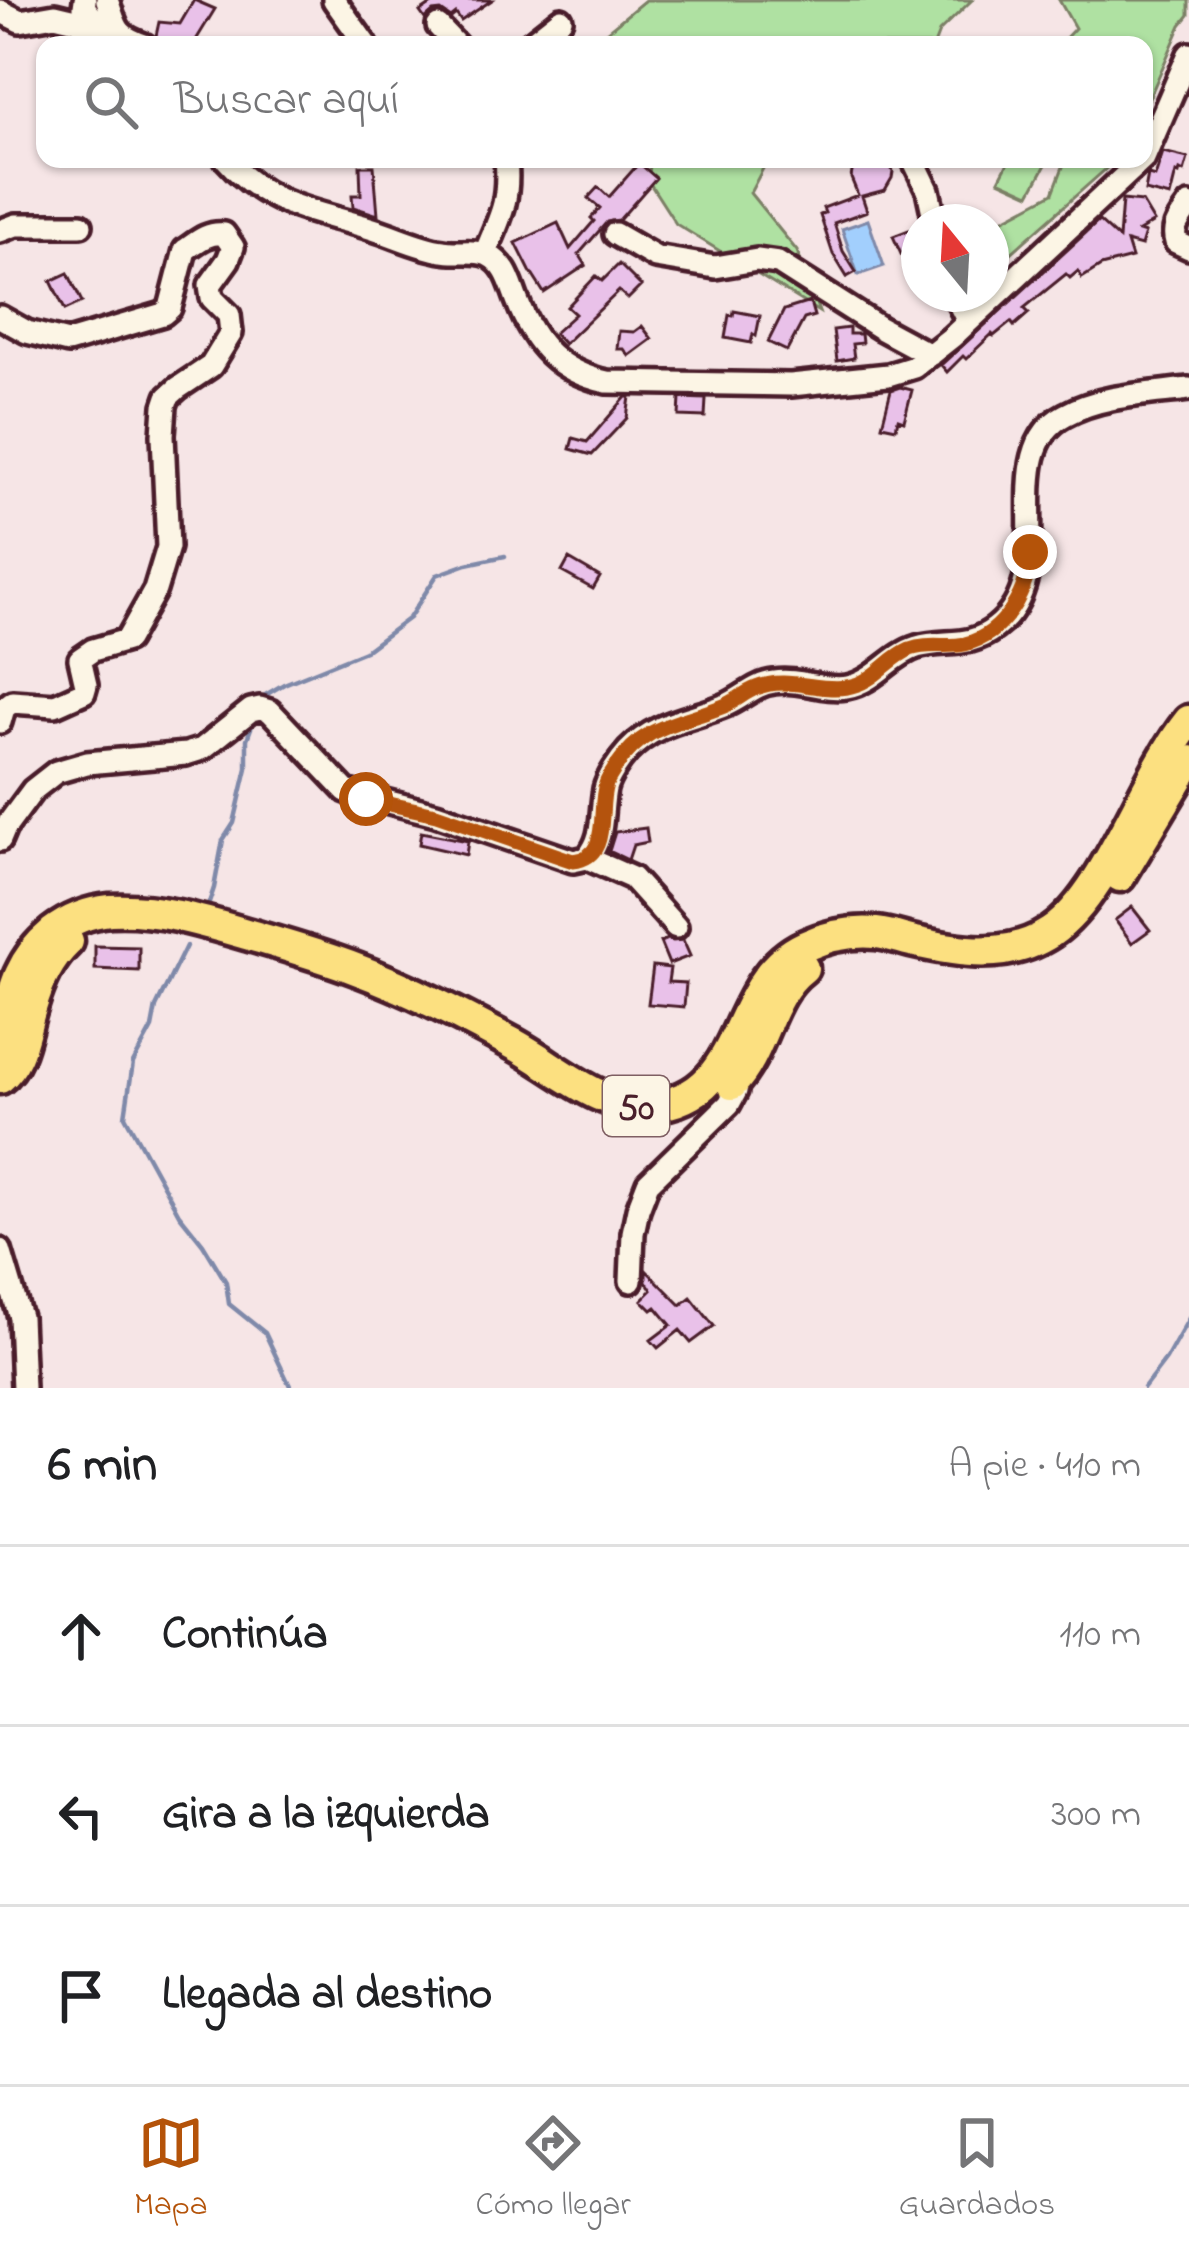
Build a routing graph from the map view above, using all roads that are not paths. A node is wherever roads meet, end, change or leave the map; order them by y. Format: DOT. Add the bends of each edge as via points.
graph roads {
  1 [pos="85,0"];
  2 [pos="107,0"];
  3 [pos="334,0"];
  4 [pos="0,11"];
  5 [pos="561,19"];
  6 [pos="438,26"];
  7 [pos="100,36"];
  8 [pos="104,36"];
  9 [pos="124,36"];
  10 [pos="360,36"];
  11 [pos="447,36"];
  12 [pos="539,36"];
  13 [pos="1189,54"];
  14 [pos="1153,136"];
  15 [pos="236,168"];
  16 [pos="507,168"];
  17 [pos="917,168"];
  18 [pos="1133,168"];
  19 [pos="931,204"];
  20 [pos="1189,205"];
  21 [pos="81,225"];
  22 [pos="0,231"];
  23 [pos="615,234"];
  24 [pos="1189,248"];
  25 [pos="485,253"];
  26 [pos="963,312"];
  27 [pos="0,317"];
  28 [pos="968,322"];
  29 [pos="930,355"];
  30 [pos="1189,389"];
  31 [pos="1189,721"];
  32 [pos="0,722"];
  33 [pos="1189,761"];
  34 [pos="2,831"];
  35 [pos="587,858"];
  36 [pos="676,927"];
  37 [pos="2,1072"];
  38 [pos="739,1077"];
  39 [pos="0,1250"];
  40 [pos="631,1281"];
  41 [pos="23,1388"];
  1 -- 8 [label="street"];
  2 -- 9 [label="street"];
  3 -- 10 [label="street"];
  4 -- 7 [label="street" via="20,21 76,20"];
  5 -- 12 [label="street"];
  6 -- 11 [label="street"];
  13 -- 14 [label="street"];
  15 -- 25 [label="street" via="298,210 443,252"];
  16 -- 25 [label="street" via="505,206"];
  17 -- 19 [label="street"];
  18 -- 28 [label="street"];
  20 -- 24 [label="street" via="1174,234"];
  21 -- 22 [label="street"];
  23 -- 29 [label="street" via="655,257 716,267 778,263"];
  25 -- 29 [label="street" via="506,269 548,354 583,377 790,385 889,375"];
  26 -- 28 [label="street"];
  27 -- 32 [label="street" via="68,342 163,314 185,250 215,233 233,247 210,285 231,333 212,366 165,406 168,547 155,590 127,640 80,659 84,692 55,705 12,702"];
  28 -- 29 [label="street"];
  30 -- 35 [label="street" via="1100,402 1062,416 1040,438 1030,466 1030,569 995,628 966,644 911,649 848,687 773,682 664,724 629,749 606,784 600,839"];
  31 -- 37 [label="highway, 50" via="1098,877 1048,934 982,953 856,932 802,947 767,976 716,1075 674,1102 623,1105 602,1097 487,1029 362,971 219,925 112,910 80,916 34,950 14,984"];
  33 -- 38 [label="highway, 50" via="1099,909 1067,941 1017,962 983,965 873,947 829,953 786,984"];
  34 -- 35 [label="street" via="56,772 202,749 260,708 346,791 573,861"];
  35 -- 36 [label="street" via="632,878"];
  37 -- 38 [label="highway, 50" via="20,1048 52,956 91,930 123,926 206,937 326,974 478,1041 595,1111 638,1125 679,1117"];
  38 -- 40 [label="street" via="729,1103 648,1184 633,1233"];
  39 -- 41 [label="street" via="20,1317"];
}
